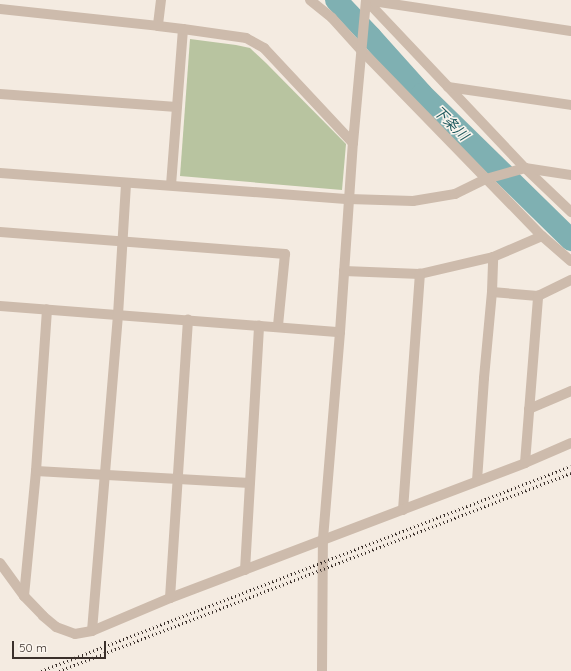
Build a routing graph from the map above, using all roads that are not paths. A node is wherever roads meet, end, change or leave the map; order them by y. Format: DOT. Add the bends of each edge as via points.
graph roads {
  1 [pos="161,0"];
  2 [pos="310,0"];
  3 [pos="366,0"];
  4 [pos="0,9"];
  5 [pos="158,26"];
  6 [pos="183,29"];
  7 [pos="571,31"];
  8 [pos="362,45"];
  9 [pos="448,87"];
  10 [pos="0,94"];
  11 [pos="571,105"];
  12 [pos="176,107"];
  13 [pos="353,143"];
  14 [pos="521,169"];
  15 [pos="0,173"];
  16 [pos="571,175"];
  17 [pos="491,178"];
  18 [pos="126,183"];
  19 [pos="171,185"];
  20 [pos="349,199"];
  21 [pos="571,212"];
  22 [pos="0,232"];
  23 [pos="542,236"];
  24 [pos="123,241"];
  25 [pos="493,258"];
  26 [pos="571,261"];
  27 [pos="344,271"];
  28 [pos="420,274"];
  29 [pos="571,280"];
  30 [pos="492,292"];
  31 [pos="538,296"];
  32 [pos="0,306"];
  33 [pos="47,310"];
  34 [pos="118,315"];
  35 [pos="188,320"];
  36 [pos="259,325"];
  37 [pos="278,326"];
  38 [pos="340,332"];
  39 [pos="571,391"];
  40 [pos="529,409"];
  41 [pos="571,443"];
  42 [pos="525,463"];
  43 [pos="36,471"];
  44 [pos="105,475"];
  45 [pos="178,479"];
  46 [pos="477,481"];
  47 [pos="250,483"];
  48 [pos="403,510"];
  49 [pos="323,539"];
  50 [pos="0,563"];
  51 [pos="245,570"];
  52 [pos="24,596"];
  53 [pos="170,598"];
  54 [pos="92,631"];
  55 [pos="322,671"];
  1 -- 5 [label="street"];
  2 -- 8 [label="street"];
  3 -- 7 [label="street"];
  3 -- 8 [label="street"];
  3 -- 9 [label="street"];
  4 -- 5 [label="street"];
  5 -- 6 [label="street"];
  6 -- 12 [label="street"];
  6 -- 13 [label="street" via="246,38 264,48"];
  8 -- 13 [label="street"];
  8 -- 17 [label="street"];
  9 -- 11 [label="street"];
  9 -- 14 [label="street"];
  10 -- 12 [label="street"];
  12 -- 19 [label="street"];
  13 -- 20 [label="street"];
  14 -- 16 [label="street"];
  14 -- 17 [label="street"];
  14 -- 21 [label="street"];
  15 -- 18 [label="street"];
  17 -- 20 [label="street" via="455,194 413,201"];
  17 -- 23 [label="street"];
  18 -- 19 [label="street"];
  18 -- 24 [label="street"];
  19 -- 20 [label="street"];
  20 -- 27 [label="street"];
  22 -- 24 [label="street"];
  23 -- 25 [label="street"];
  23 -- 26 [label="street"];
  24 -- 34 [label="street"];
  24 -- 37 [label="street" via="285,254"];
  25 -- 28 [label="street"];
  25 -- 30 [label="street"];
  27 -- 28 [label="street"];
  27 -- 38 [label="street"];
  28 -- 48 [label="street"];
  29 -- 31 [label="street"];
  30 -- 31 [label="street"];
  30 -- 46 [label="street"];
  31 -- 40 [label="street"];
  32 -- 33 [label="street"];
  33 -- 34 [label="street"];
  33 -- 43 [label="street"];
  34 -- 35 [label="street"];
  34 -- 44 [label="street"];
  35 -- 36 [label="street"];
  35 -- 45 [label="street"];
  36 -- 37 [label="street"];
  36 -- 47 [label="street"];
  37 -- 38 [label="street"];
  38 -- 49 [label="street"];
  39 -- 40 [label="street"];
  40 -- 42 [label="street"];
  41 -- 42 [label="street"];
  42 -- 46 [label="street"];
  43 -- 44 [label="street"];
  43 -- 52 [label="street"];
  44 -- 45 [label="street"];
  44 -- 54 [label="street"];
  45 -- 47 [label="street"];
  45 -- 53 [label="street"];
  46 -- 48 [label="street"];
  47 -- 51 [label="street"];
  48 -- 49 [label="street"];
  49 -- 51 [label="street"];
  49 -- 55 [label="street"];
  50 -- 52 [label="street"];
  51 -- 53 [label="street"];
  52 -- 54 [label="street" via="56,627 75,634"];
  53 -- 54 [label="street"];
}
